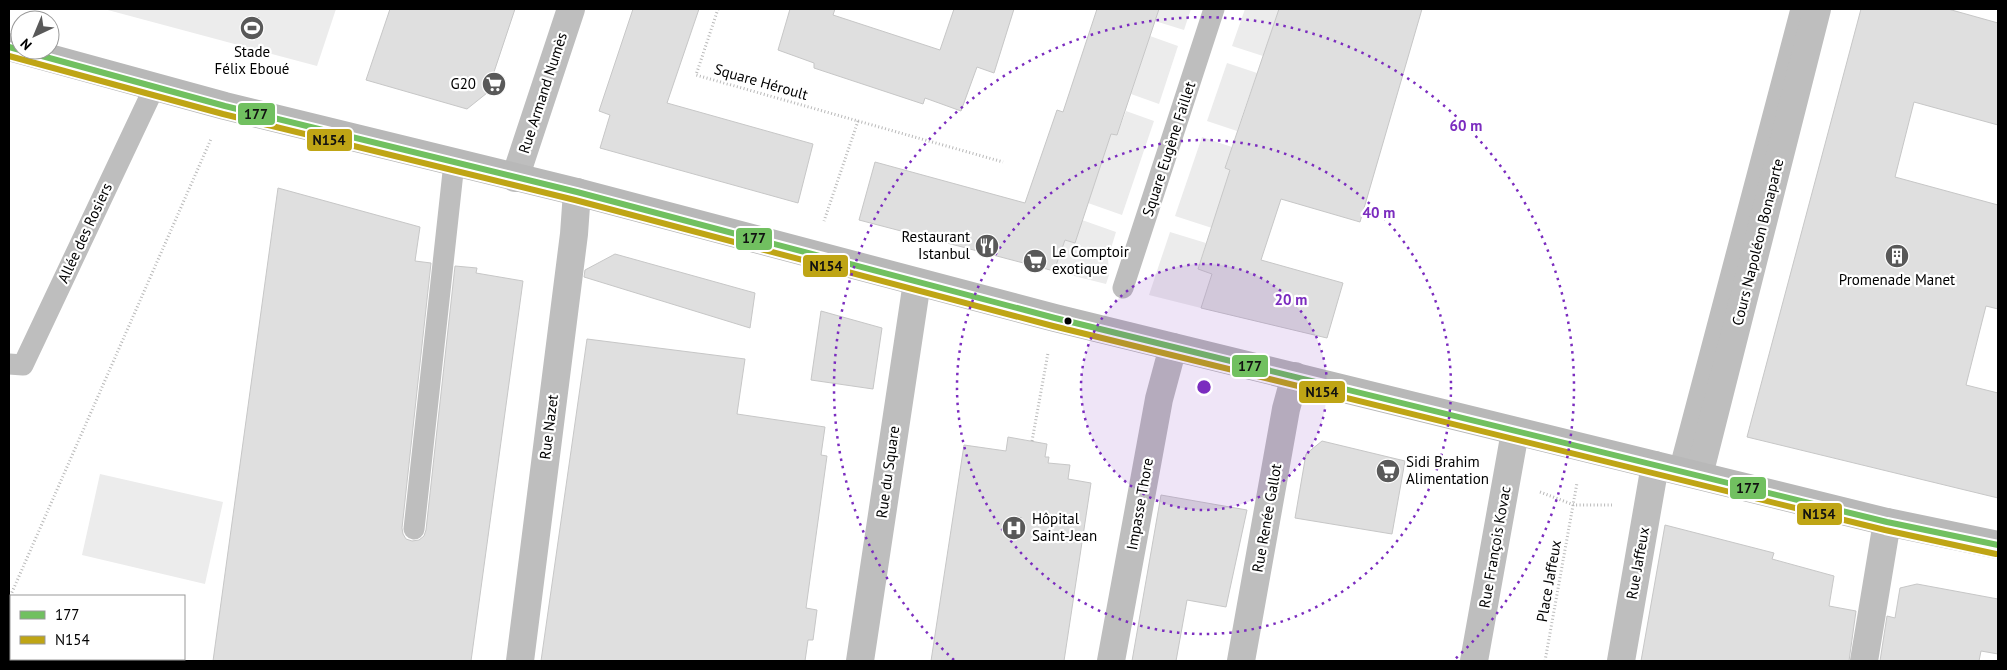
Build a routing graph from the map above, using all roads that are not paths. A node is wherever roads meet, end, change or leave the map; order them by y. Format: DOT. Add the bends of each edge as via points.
graph roads {
  1 [pos="571,9"];
  2 [pos="1214,9"];
  3 [pos="1801,9"];
  4 [pos="1817,9"];
  5 [pos="9,47"];
  6 [pos="154,88"];
  7 [pos="454,163"];
  8 [pos="515,178"];
  9 [pos="578,192"];
  10 [pos="916,282"];
  11 [pos="1123,288"];
  12 [pos="1173,347"];
  13 [pos="9,364"];
  14 [pos="1295,376"];
  15 [pos="1515,432"];
  16 [pos="1678,470"];
  17 [pos="1887,522"];
  18 [pos="414,529"];
  19 [pos="1998,545"];
  20 [pos="520,661"];
  21 [pos="860,661"];
  22 [pos="1111,661"];
  23 [pos="1241,661"];
  24 [pos="1474,661"];
  25 [pos="1621,661"];
  26 [pos="1864,661"];
  1 -- 8 [label="street, Rue Armand Numès"];
  2 -- 11 [label="lane, Square Eugène Faillet"];
  3 -- 16 [label="lane"];
  4 -- 16 [label="street, Cours Napoléon Bonaparte"];
  5 -- 6 [label="main road"];
  6 -- 7 [label="main road"];
  6 -- 13 [label="lane, Allée des Rosiers" via="23,365"];
  7 -- 8 [label="main road"];
  7 -- 18 [label="lane"];
  8 -- 9 [label="main road"];
  9 -- 10 [label="main road"];
  9 -- 20 [label="street, Rue Nazet"];
  10 -- 12 [label="main road"];
  10 -- 21 [label="street, Rue du Square"];
  12 -- 14 [label="main road"];
  12 -- 22 [label="street, Impasse Thore" via="1159,399"];
  14 -- 15 [label="main road"];
  14 -- 23 [label="street, Rue Renée Gallot" via="1286,409"];
  15 -- 16 [label="main road"];
  15 -- 24 [label="street, Rue François Kovac"];
  16 -- 17 [label="main road"];
  16 -- 25 [label="street, Rue Jaffeux"];
  17 -- 19 [label="main road"];
  17 -- 26 [label="street"];
}
